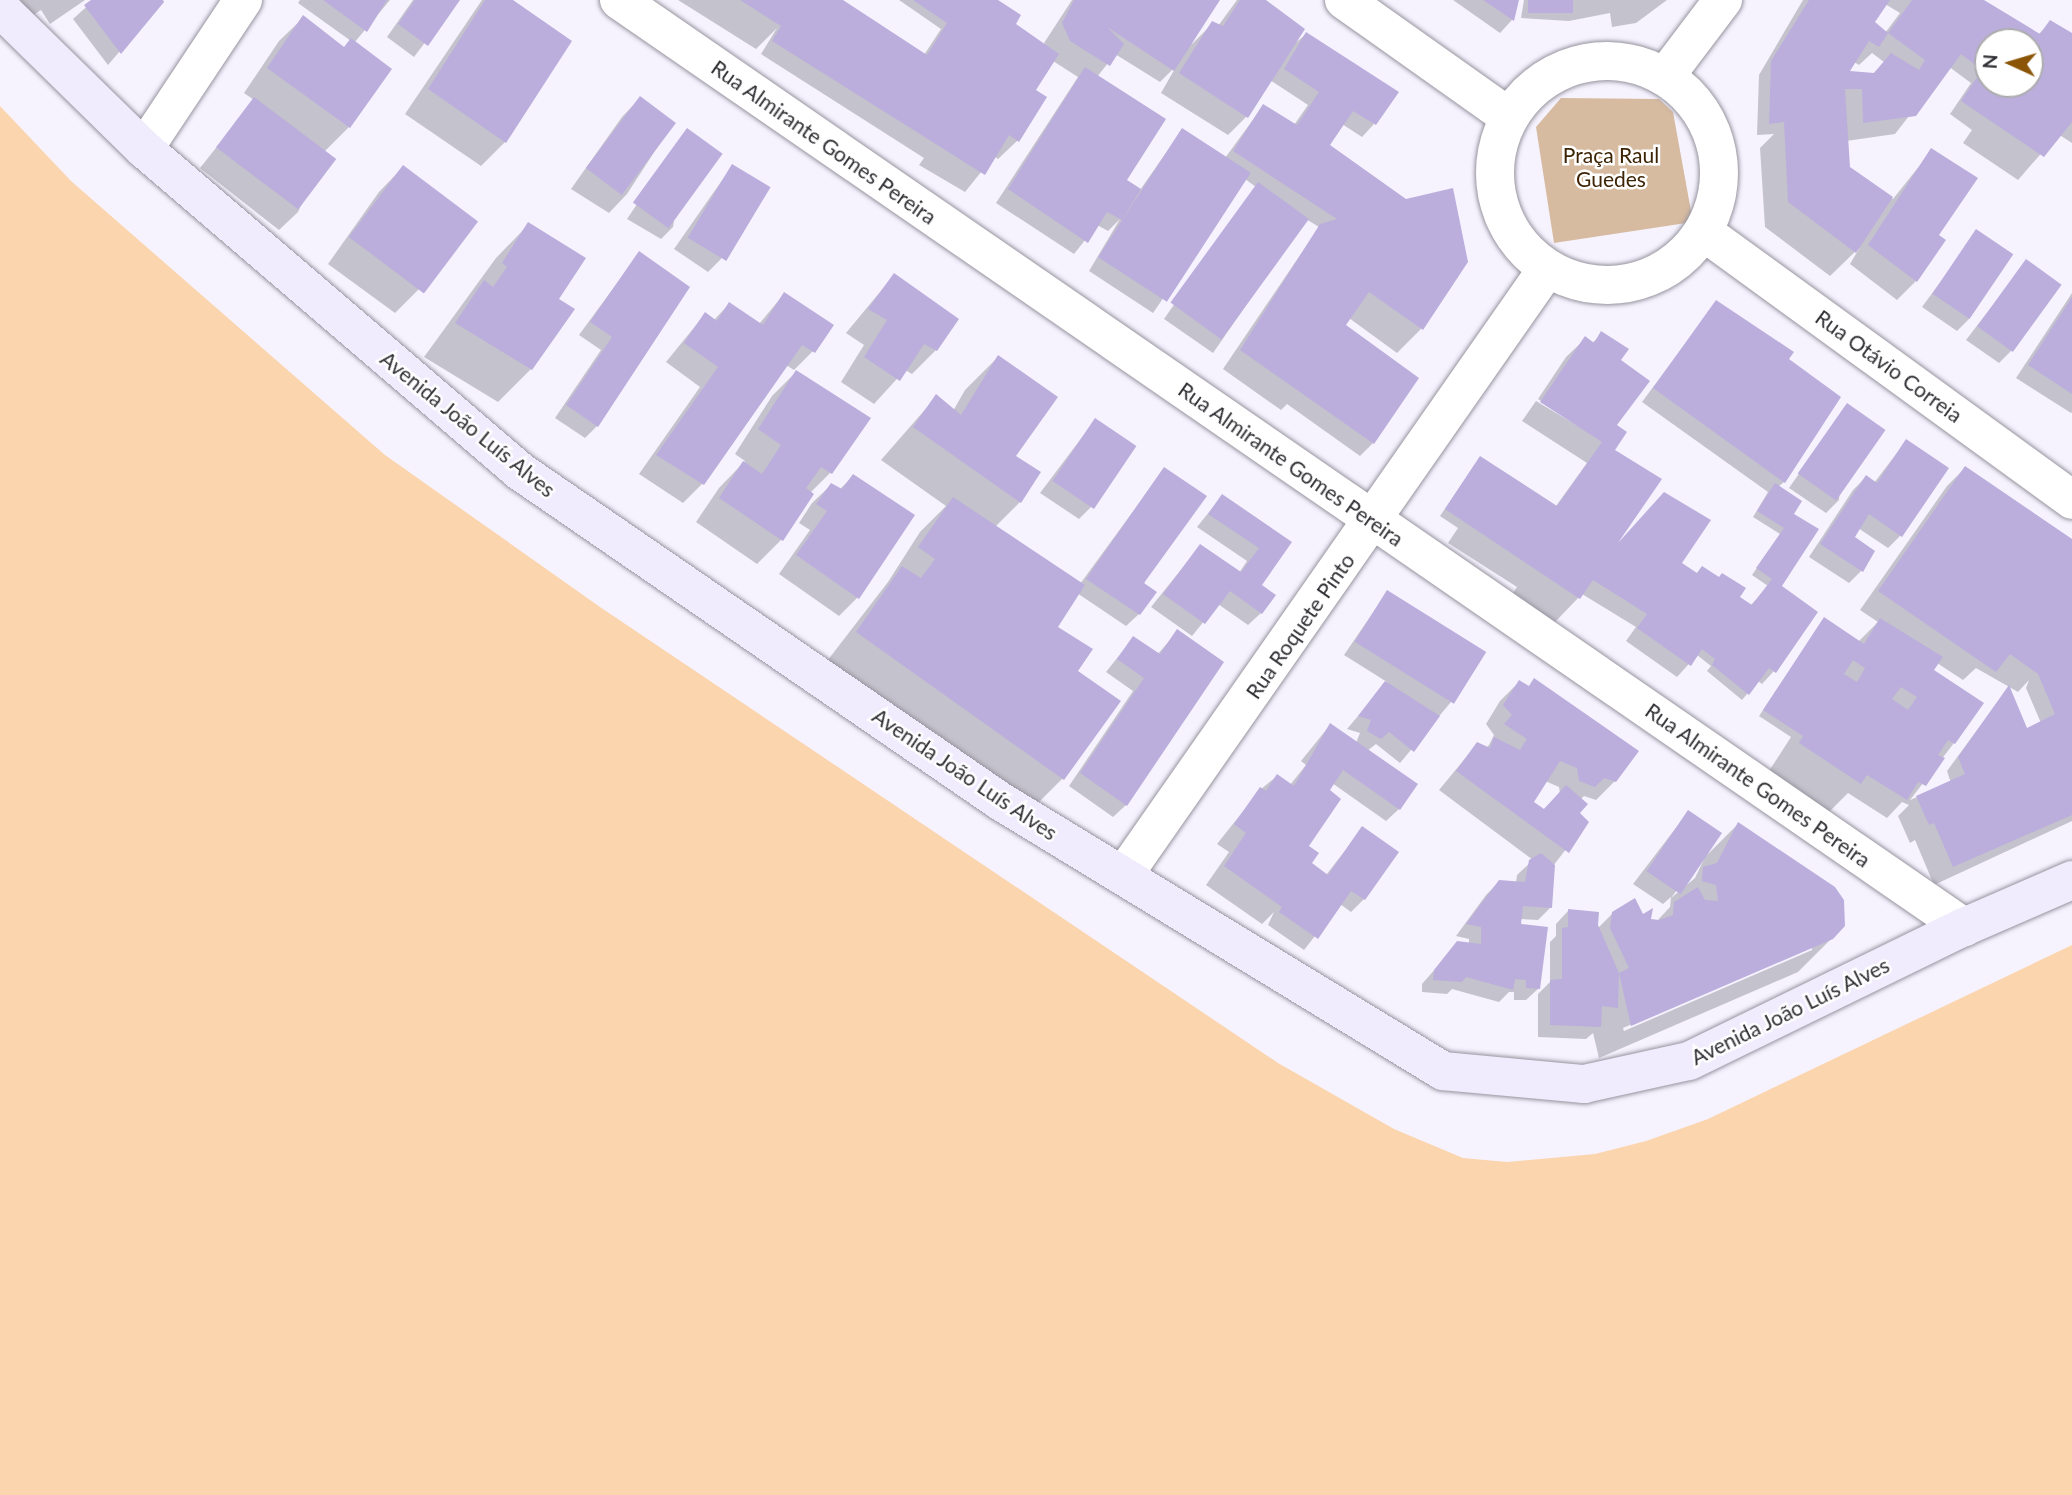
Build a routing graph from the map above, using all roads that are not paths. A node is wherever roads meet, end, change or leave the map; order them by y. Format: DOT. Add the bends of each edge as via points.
graph roads {
  1 [pos="243,0"];
  2 [pos="619,0"];
  3 [pos="1344,0"];
  4 [pos="1723,0"];
  5 [pos="0,8"];
  6 [pos="1667,74"];
  7 [pos="1508,116"];
  8 [pos="144,149"];
  9 [pos="1706,233"];
  10 [pos="1546,270"];
  11 [pos="2072,500"];
  12 [pos="1374,521"];
  13 [pos="1123,876"];
  14 [pos="2072,880"];
  15 [pos="1964,927"];
  1 -- 8 [label="street"];
  2 -- 12 [label="street, Rua Almirante Gomes Pereira"];
  3 -- 7 [label="street"];
  4 -- 6 [label="street"];
  5 -- 8 [label="street, Avenida João Luís Alves"];
  6 -- 7 [label="street" via="1609,58 1551,73"];
  6 -- 9 [label="street" via="1707,117 1722,175"];
  7 -- 10 [label="street" via="1493,171 1507,227"];
  8 -- 13 [label="street, Avenida João Luís Alves" via="518,470 1000,800"];
  9 -- 10 [label="street" via="1661,274 1603,288"];
  9 -- 11 [label="street, Rua Otávio Correia"];
  10 -- 12 [label="street, Rua Roquete Pinto"];
  12 -- 13 [label="street, Rua Roquete Pinto"];
  12 -- 15 [label="street, Rua Almirante Gomes Pereira"];
  13 -- 15 [label="street, Avenida João Luís Alves" via="1443,1071 1584,1084 1689,1061"];
  14 -- 15 [label="street, Avenida João Luís Alves"];
}
